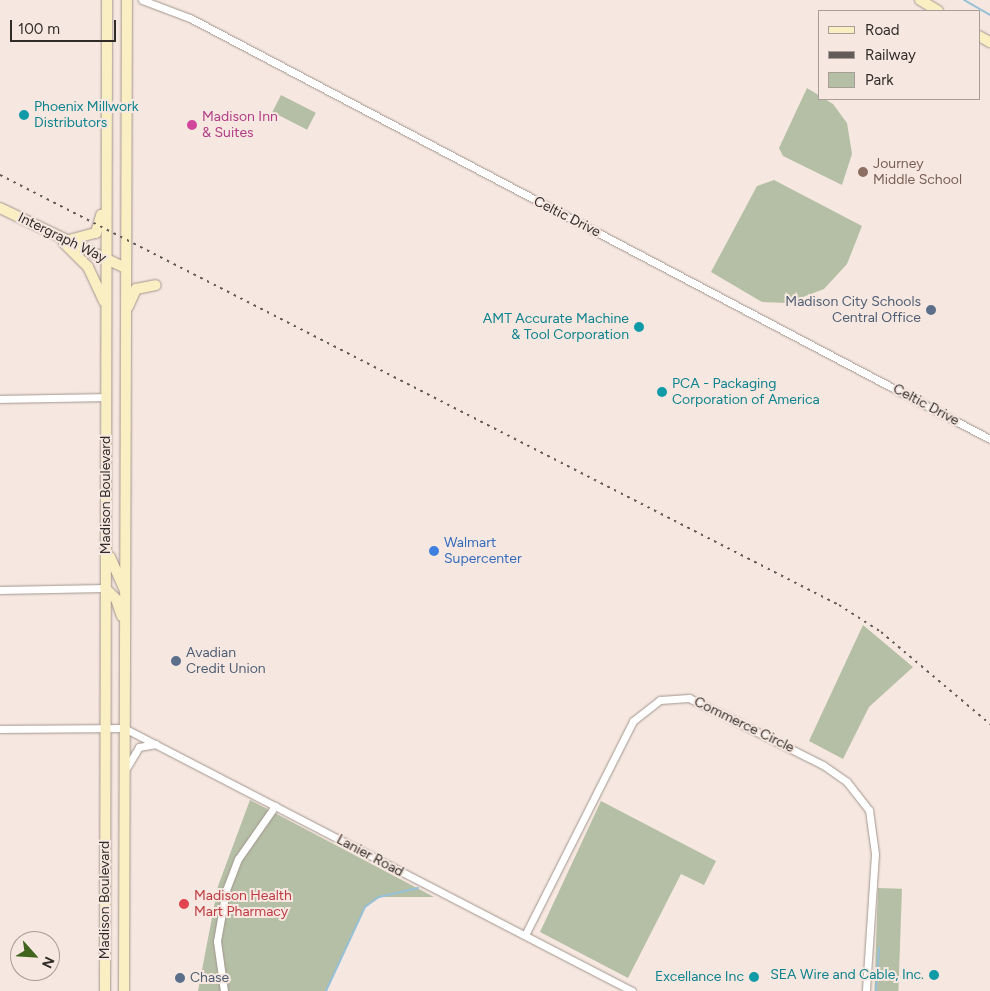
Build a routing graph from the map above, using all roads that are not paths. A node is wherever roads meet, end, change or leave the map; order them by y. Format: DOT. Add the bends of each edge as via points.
graph roads {
  1 [pos="108,0"];
  2 [pos="127,0"];
  3 [pos="142,0"];
  4 [pos="920,0"];
  5 [pos="936,10"];
  6 [pos="107,164"];
  7 [pos="0,208"];
  8 [pos="53,234"];
  9 [pos="66,240"];
  10 [pos="107,260"];
  11 [pos="124,268"];
  12 [pos="156,285"];
  13 [pos="106,310"];
  14 [pos="125,365"];
  15 [pos="106,398"];
  16 [pos="0,399"];
  17 [pos="990,439"];
  18 [pos="106,539"];
  19 [pos="105,588"];
  20 [pos="0,590"];
  21 [pos="125,591"];
  22 [pos="126,629"];
  23 [pos="124,728"];
  24 [pos="0,729"];
  25 [pos="106,729"];
  26 [pos="156,744"];
  27 [pos="124,776"];
  28 [pos="275,806"];
  29 [pos="105,902"];
  30 [pos="124,902"];
  31 [pos="525,935"];
  32 [pos="105,991"];
  33 [pos="124,991"];
  34 [pos="224,991"];
  35 [pos="632,991"];
  36 [pos="866,991"];
  1 -- 6 [label="main road, Madison Boulevard"];
  2 -- 11 [label="main road, Madison Boulevard"];
  3 -- 17 [label="street, Celtic Drive" via="190,18"];
  4 -- 5 [label="main road"];
  6 -- 9 [label="main road" via="100,226 82,240"];
  6 -- 10 [label="main road, Madison Boulevard"];
  7 -- 8 [label="main road, Intergraph Way"];
  8 -- 9 [label="main road, Intergraph Way"];
  8 -- 13 [label="main road" via="88,266"];
  9 -- 10 [label="main road, Intergraph Way"];
  10 -- 11 [label="main road, Intergraph Way"];
  10 -- 13 [label="main road, Madison Boulevard"];
  11 -- 14 [label="main road, Madison Boulevard"];
  12 -- 14 [label="main road" via="142,285 130,296"];
  13 -- 15 [label="main road, Madison Boulevard"];
  14 -- 21 [label="main road, Madison Boulevard"];
  15 -- 16 [label="street"];
  15 -- 18 [label="main road, Madison Boulevard"];
  18 -- 19 [label="main road, Madison Boulevard"];
  18 -- 21 [label="main road" via="113,573"];
  19 -- 20 [label="street"];
  19 -- 22 [label="main road" via="116,599"];
  19 -- 25 [label="main road, Madison Boulevard"];
  21 -- 22 [label="main road, Madison Boulevard"];
  22 -- 23 [label="main road, Madison Boulevard"];
  23 -- 25 [label="street, Lanier Road"];
  23 -- 26 [label="street, Lanier Road"];
  23 -- 27 [label="main road, Madison Boulevard"];
  24 -- 25 [label="street, Lanier Road"];
  25 -- 29 [label="main road, Madison Boulevard"];
  26 -- 27 [label="street" via="133,752"];
  26 -- 28 [label="street, Lanier Road"];
  27 -- 30 [label="main road, Madison Boulevard"];
  28 -- 31 [label="street, Lanier Road"];
  28 -- 34 [label="street" via="238,859 223,899 216,941"];
  29 -- 30 [label="main road"];
  29 -- 32 [label="main road, Madison Boulevard"];
  30 -- 33 [label="main road, Madison Boulevard"];
  31 -- 35 [label="street, Lanier Road"];
  31 -- 36 [label="street, Commerce Circle" via="633,721 660,700 689,698 823,765 864,802 875,843"];
}
